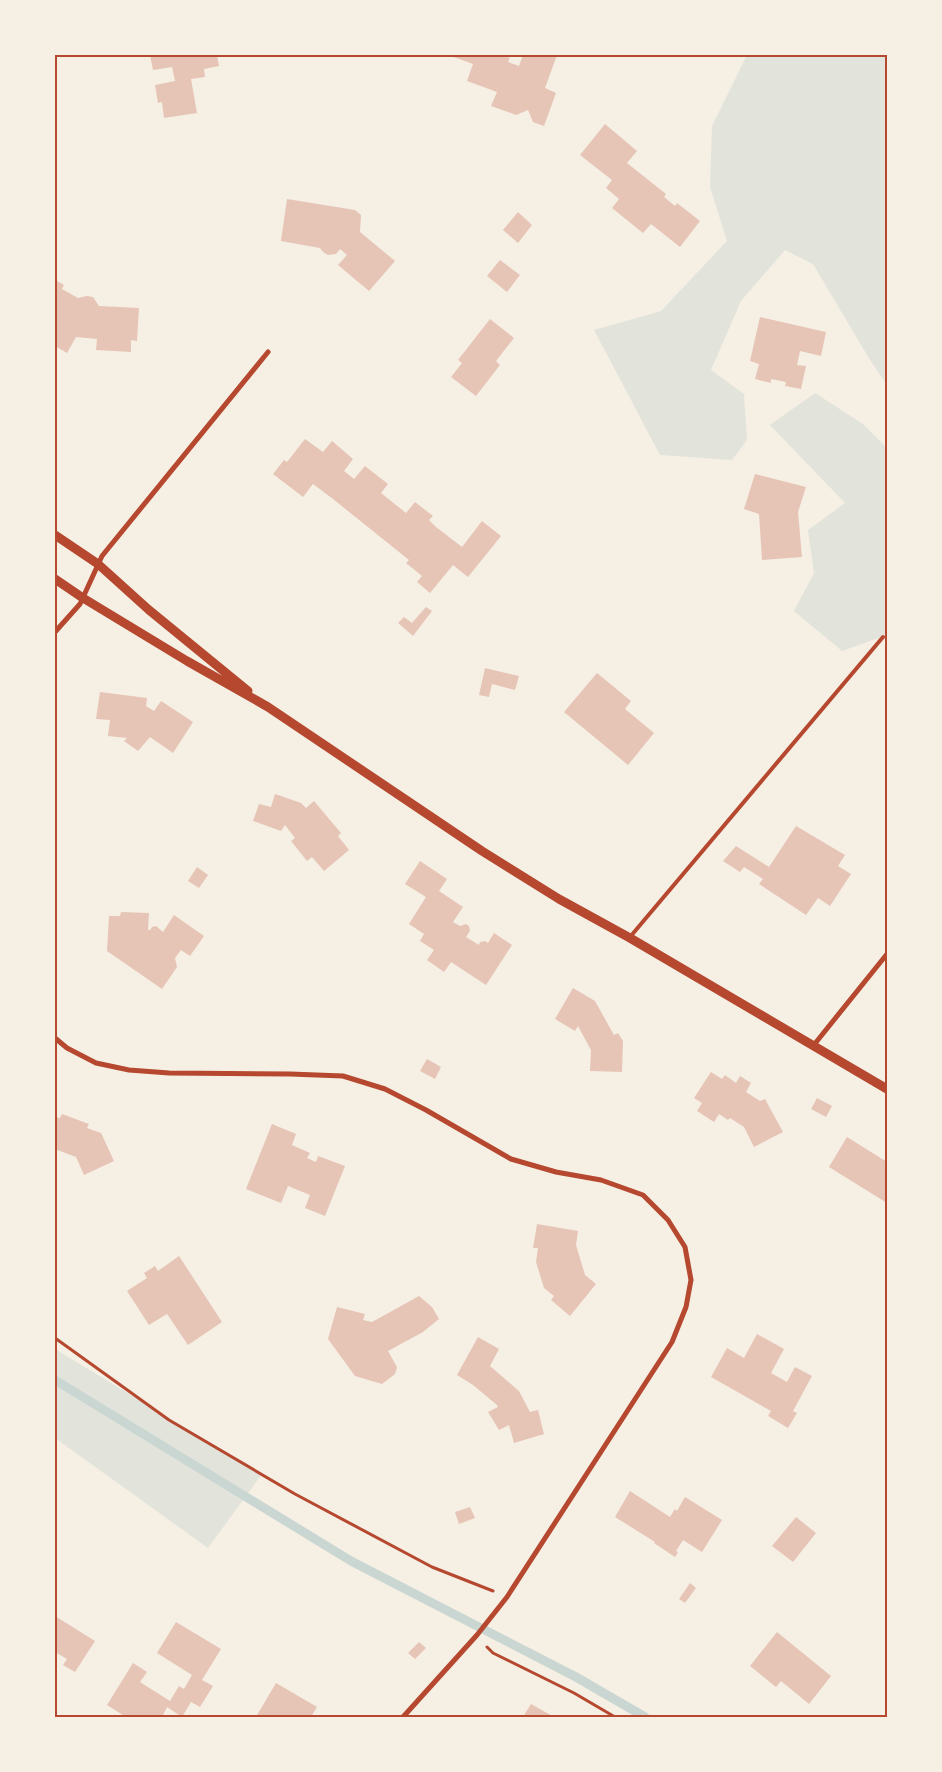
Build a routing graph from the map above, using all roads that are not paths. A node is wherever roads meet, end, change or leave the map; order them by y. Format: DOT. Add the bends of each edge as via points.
graph roads {
  1 [pos="268,352"];
  2 [pos="55,535"];
  3 [pos="98,564"];
  4 [pos="55,579"];
  5 [pos="83,598"];
  6 [pos="55,632"];
  7 [pos="883,637"];
  8 [pos="268,707"];
  9 [pos="630,938"];
  10 [pos="887,954"];
  11 [pos="55,1038"];
  12 [pos="813,1046"];
  13 [pos="887,1089"];
  14 [pos="403,1717"];
  1 -- 3 [label="street"];
  2 -- 3 [label="street"];
  3 -- 5 [label="street"];
  3 -- 8 [label="street"];
  4 -- 5 [label="street"];
  5 -- 6 [label="street"];
  5 -- 8 [label="street"];
  7 -- 9 [label="lane"];
  8 -- 9 [label="street" via="482,851"];
  9 -- 12 [label="street"];
  10 -- 12 [label="street"];
  11 -- 14 [label="street" via="96,1063 129,1070 343,1076 385,1089 511,1158 556,1172 601,1180 643,1195 668,1220 685,1246 690,1280 686,1307 672,1342 507,1597"];
  12 -- 13 [label="street"];
}
